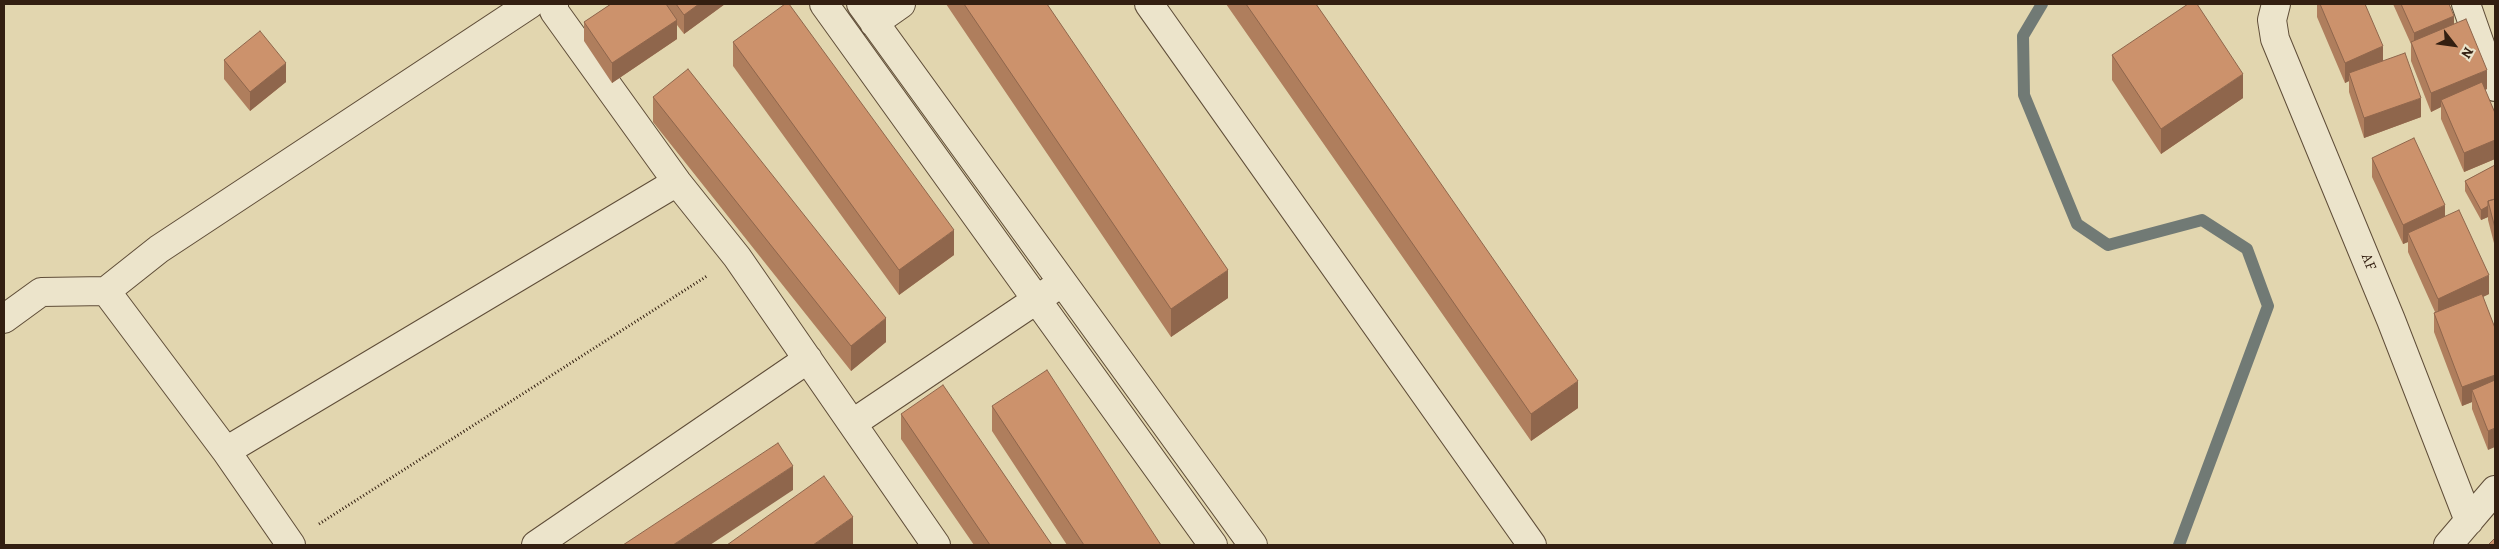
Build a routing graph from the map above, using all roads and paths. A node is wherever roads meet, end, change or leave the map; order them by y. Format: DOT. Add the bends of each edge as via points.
graph roads {
  1 [pos="530,4"];
  2 [pos="554,4"];
  3 [pos="824,4"];
  4 [pos="901,4"];
  5 [pos="1149,4"];
  6 [pos="2276,4"];
  7 [pos="2466,4"];
  8 [pos="868,14"];
  9 [pos="2495,86"];
  10 [pos="677,182"];
  11 [pos="738,256"];
  12 [pos="1062,281"];
  13 [pos="106,291"];
  14 [pos="1036,301"];
  15 [pos="4,319"];
  16 [pos="808,359"];
  17 [pos="853,423"];
  18 [pos="226,451"];
  19 [pos="2495,490"];
  20 [pos="2469,522"];
  21 [pos="290,544"];
  22 [pos="536,545"];
  23 [pos="936,545"];
  24 [pos="1213,545"];
  25 [pos="1253,545"];
  26 [pos="1532,545"];
  27 [pos="2448,545"];
  1 -- 13 [label="street" via="159,249"];
  2 -- 10 [label="street" via="554,11"];
  3 -- 14 [label="street"];
  4 -- 8 [label="street"];
  5 -- 26 [label="street"];
  6 -- 20 [label="street, AF" via="2272,20 2275,39 2391,320"];
  7 -- 9 [label="street"];
  8 -- 12 [label="street"];
  10 -- 11 [label="street"];
  10 -- 18 [label="street"];
  11 -- 16 [label="street"];
  11 -- 21 [label="path"];
  12 -- 14 [label="street"];
  12 -- 25 [label="street"];
  13 -- 15 [label="street" via="41,292"];
  13 -- 18 [label="street"];
  14 -- 17 [label="street"];
  14 -- 24 [label="street"];
  16 -- 17 [label="street"];
  16 -- 22 [label="street"];
  17 -- 23 [label="street"];
  18 -- 21 [label="street"];
  19 -- 20 [label="street"];
  20 -- 27 [label="street"];
}
